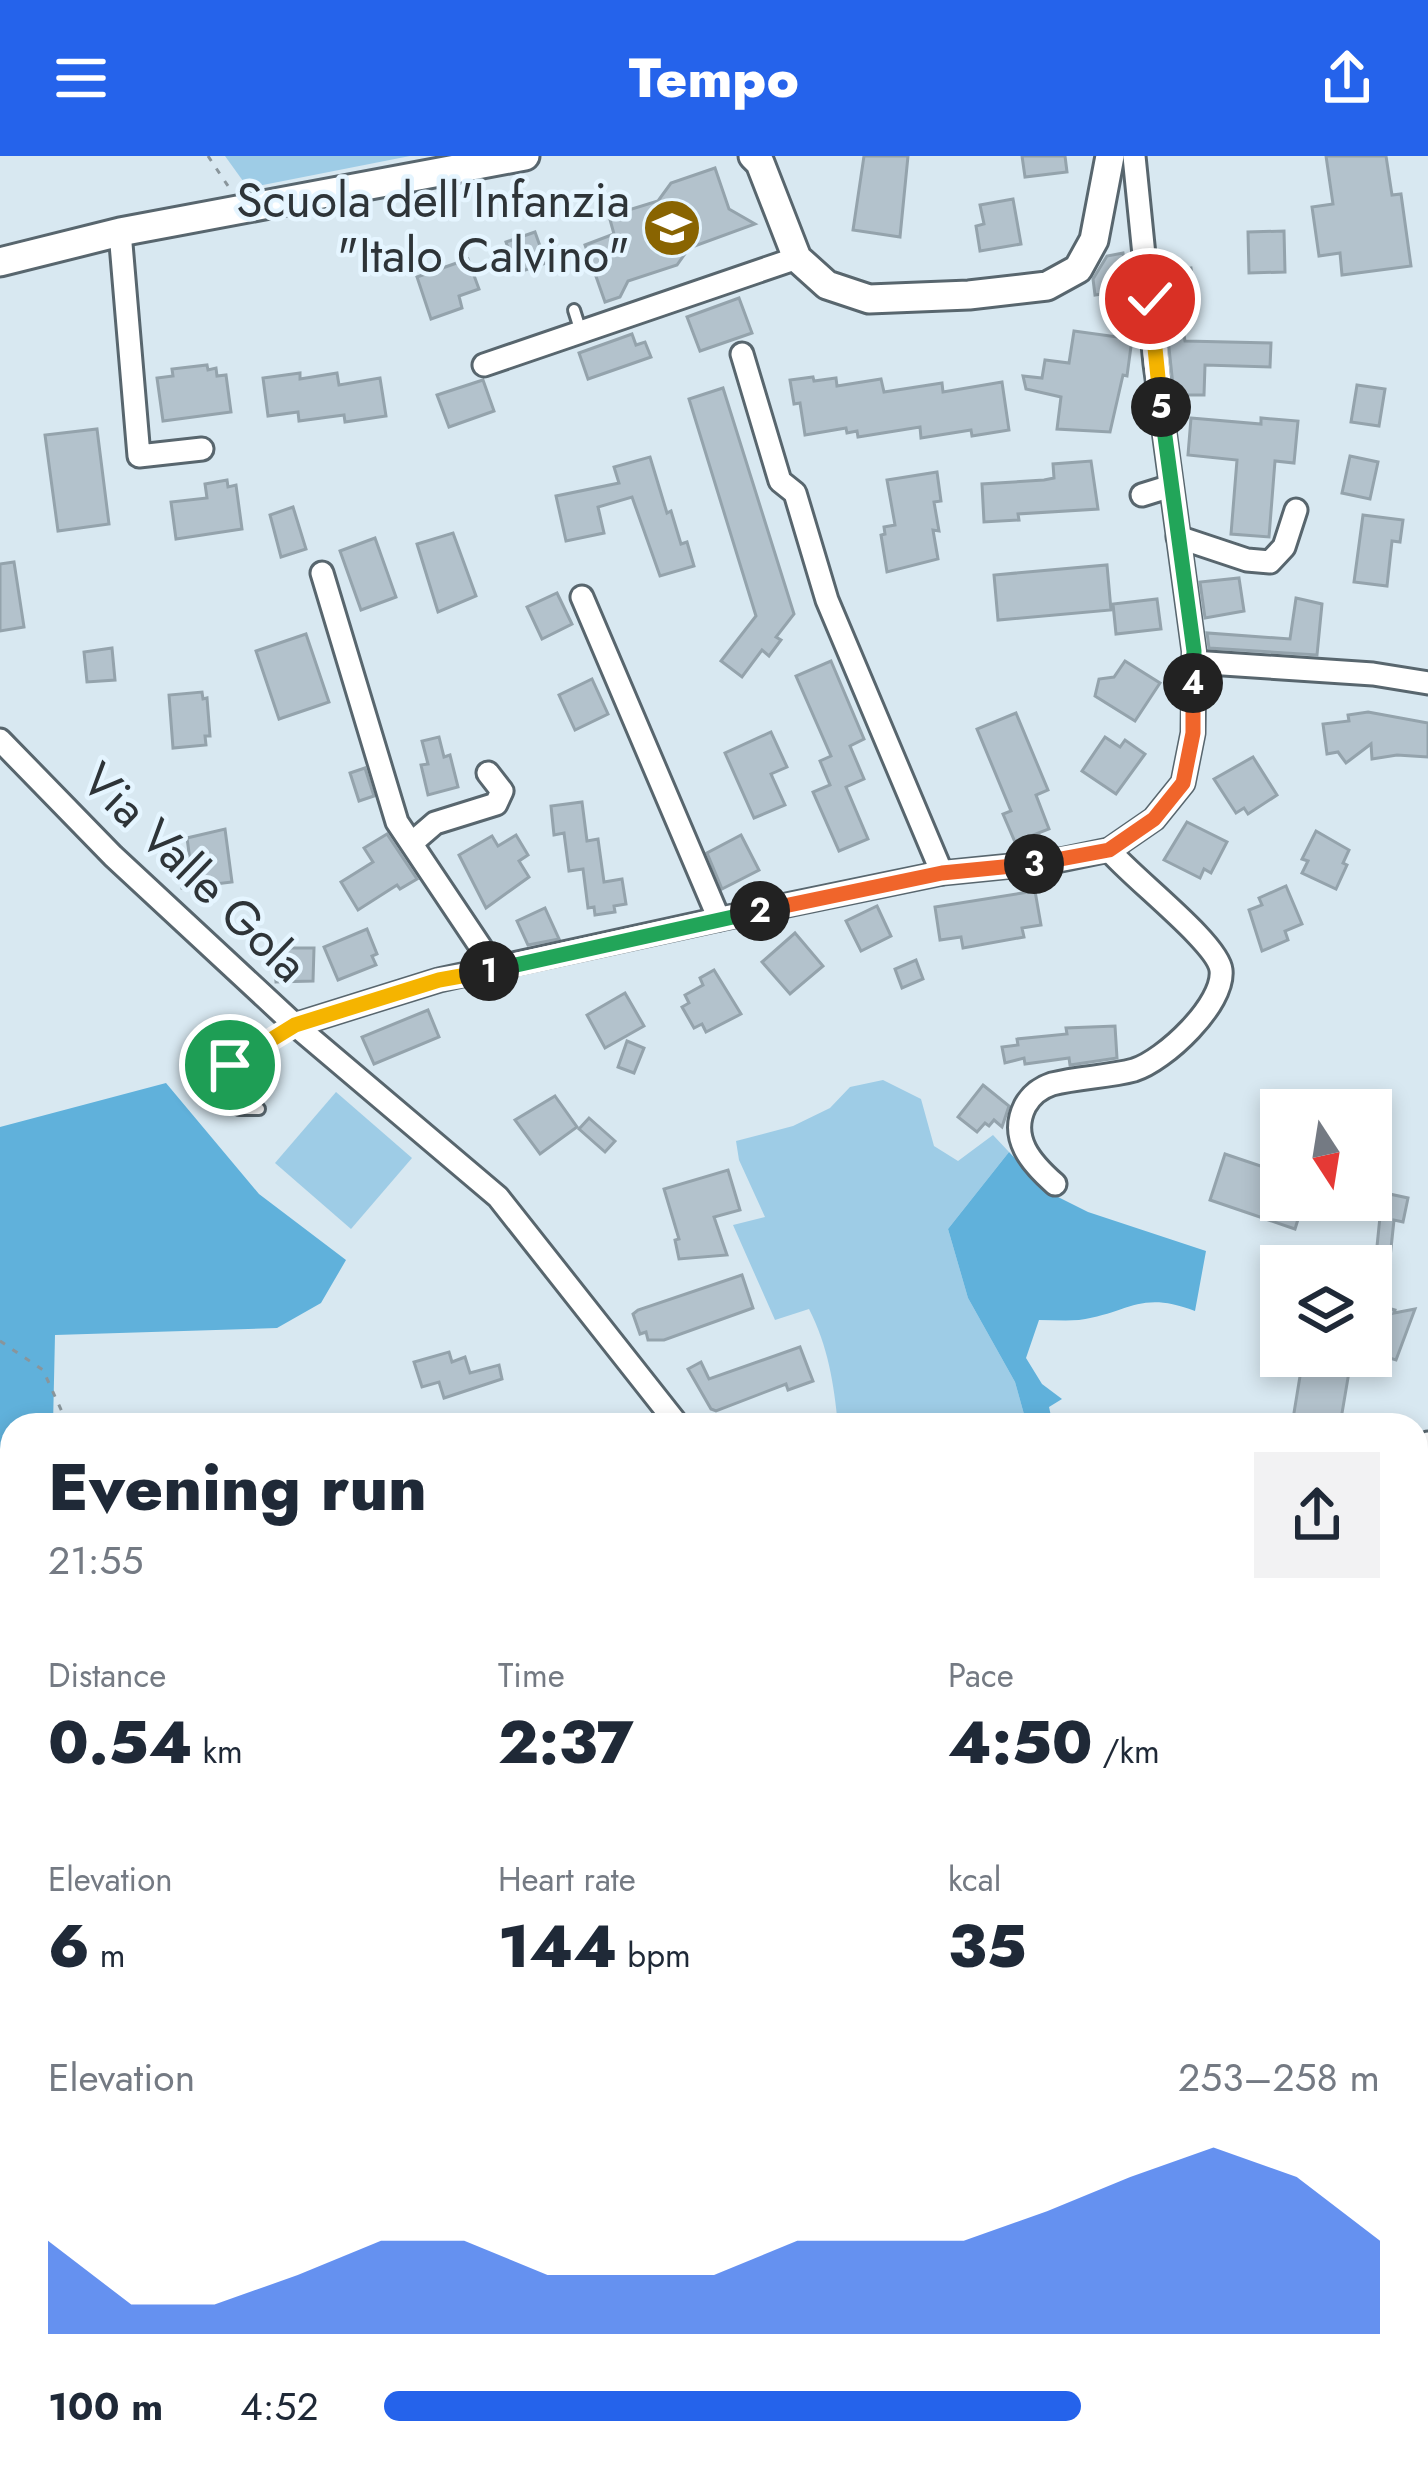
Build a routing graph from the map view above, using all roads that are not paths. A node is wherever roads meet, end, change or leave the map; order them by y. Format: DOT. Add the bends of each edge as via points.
graph roads {
  1 [pos="525,156"];
  2 [pos="752,156"];
  3 [pos="1110,156"];
  4 [pos="1134,156"];
  5 [pos="120,232"];
  6 [pos="797,258"];
  7 [pos="0,262"];
  8 [pos="742,354"];
  9 [pos="480,355"];
  10 [pos="202,449"];
  11 [pos="1171,487"];
  12 [pos="1142,495"];
  13 [pos="1296,510"];
  14 [pos="1178,537"];
  15 [pos="322,573"];
  16 [pos="582,598"];
  17 [pos="1193,662"];
  18 [pos="1428,683"];
  19 [pos="0,740"];
  20 [pos="488,772"];
  21 [pos="412,842"];
  22 [pos="1109,850"];
  23 [pos="942,873"];
  24 [pos="719,919"];
  25 [pos="496,970"];
  26 [pos="295,1025"];
  27 [pos="259,1109"];
  28 [pos="1055,1184"];
  29 [pos="669,1413"];
  1 -- 5 [label="street"];
  2 -- 6 [label="street"];
  3 -- 6 [label="street" via="1094,239 1078,269 1047,286 869,299 827,285"];
  4 -- 11 [label="street"];
  5 -- 7 [label="street"];
  5 -- 10 [label="street" via="139,456"];
  6 -- 9 [label="street"];
  8 -- 23 [label="street" via="779,481 795,493 827,600"];
  11 -- 12 [label="street"];
  11 -- 14 [label="street"];
  13 -- 14 [label="street" via="1270,562"];
  14 -- 17 [label="street"];
  15 -- 21 [label="street" via="397,823"];
  16 -- 24 [label="street"];
  17 -- 18 [label="street"];
  17 -- 22 [label="street" via="1183,783 1154,819"];
  19 -- 26 [label="street, Via Valle Gola"];
  20 -- 21 [label="street" via="502,791 496,804 435,823"];
  21 -- 25 [label="street"];
  22 -- 23 [label="street"];
  22 -- 28 [label="street" via="1210,946 1221,970 1190,1031 1140,1069 1049,1085 1030,1096 1018,1119 1021,1141"];
  23 -- 24 [label="street"];
  24 -- 25 [label="street"];
  25 -- 26 [label="street"];
  26 -- 27 [label="lane" via="214,1079 218,1097"];
  26 -- 29 [label="street, Via Valle Gola" via="498,1197"];
}
